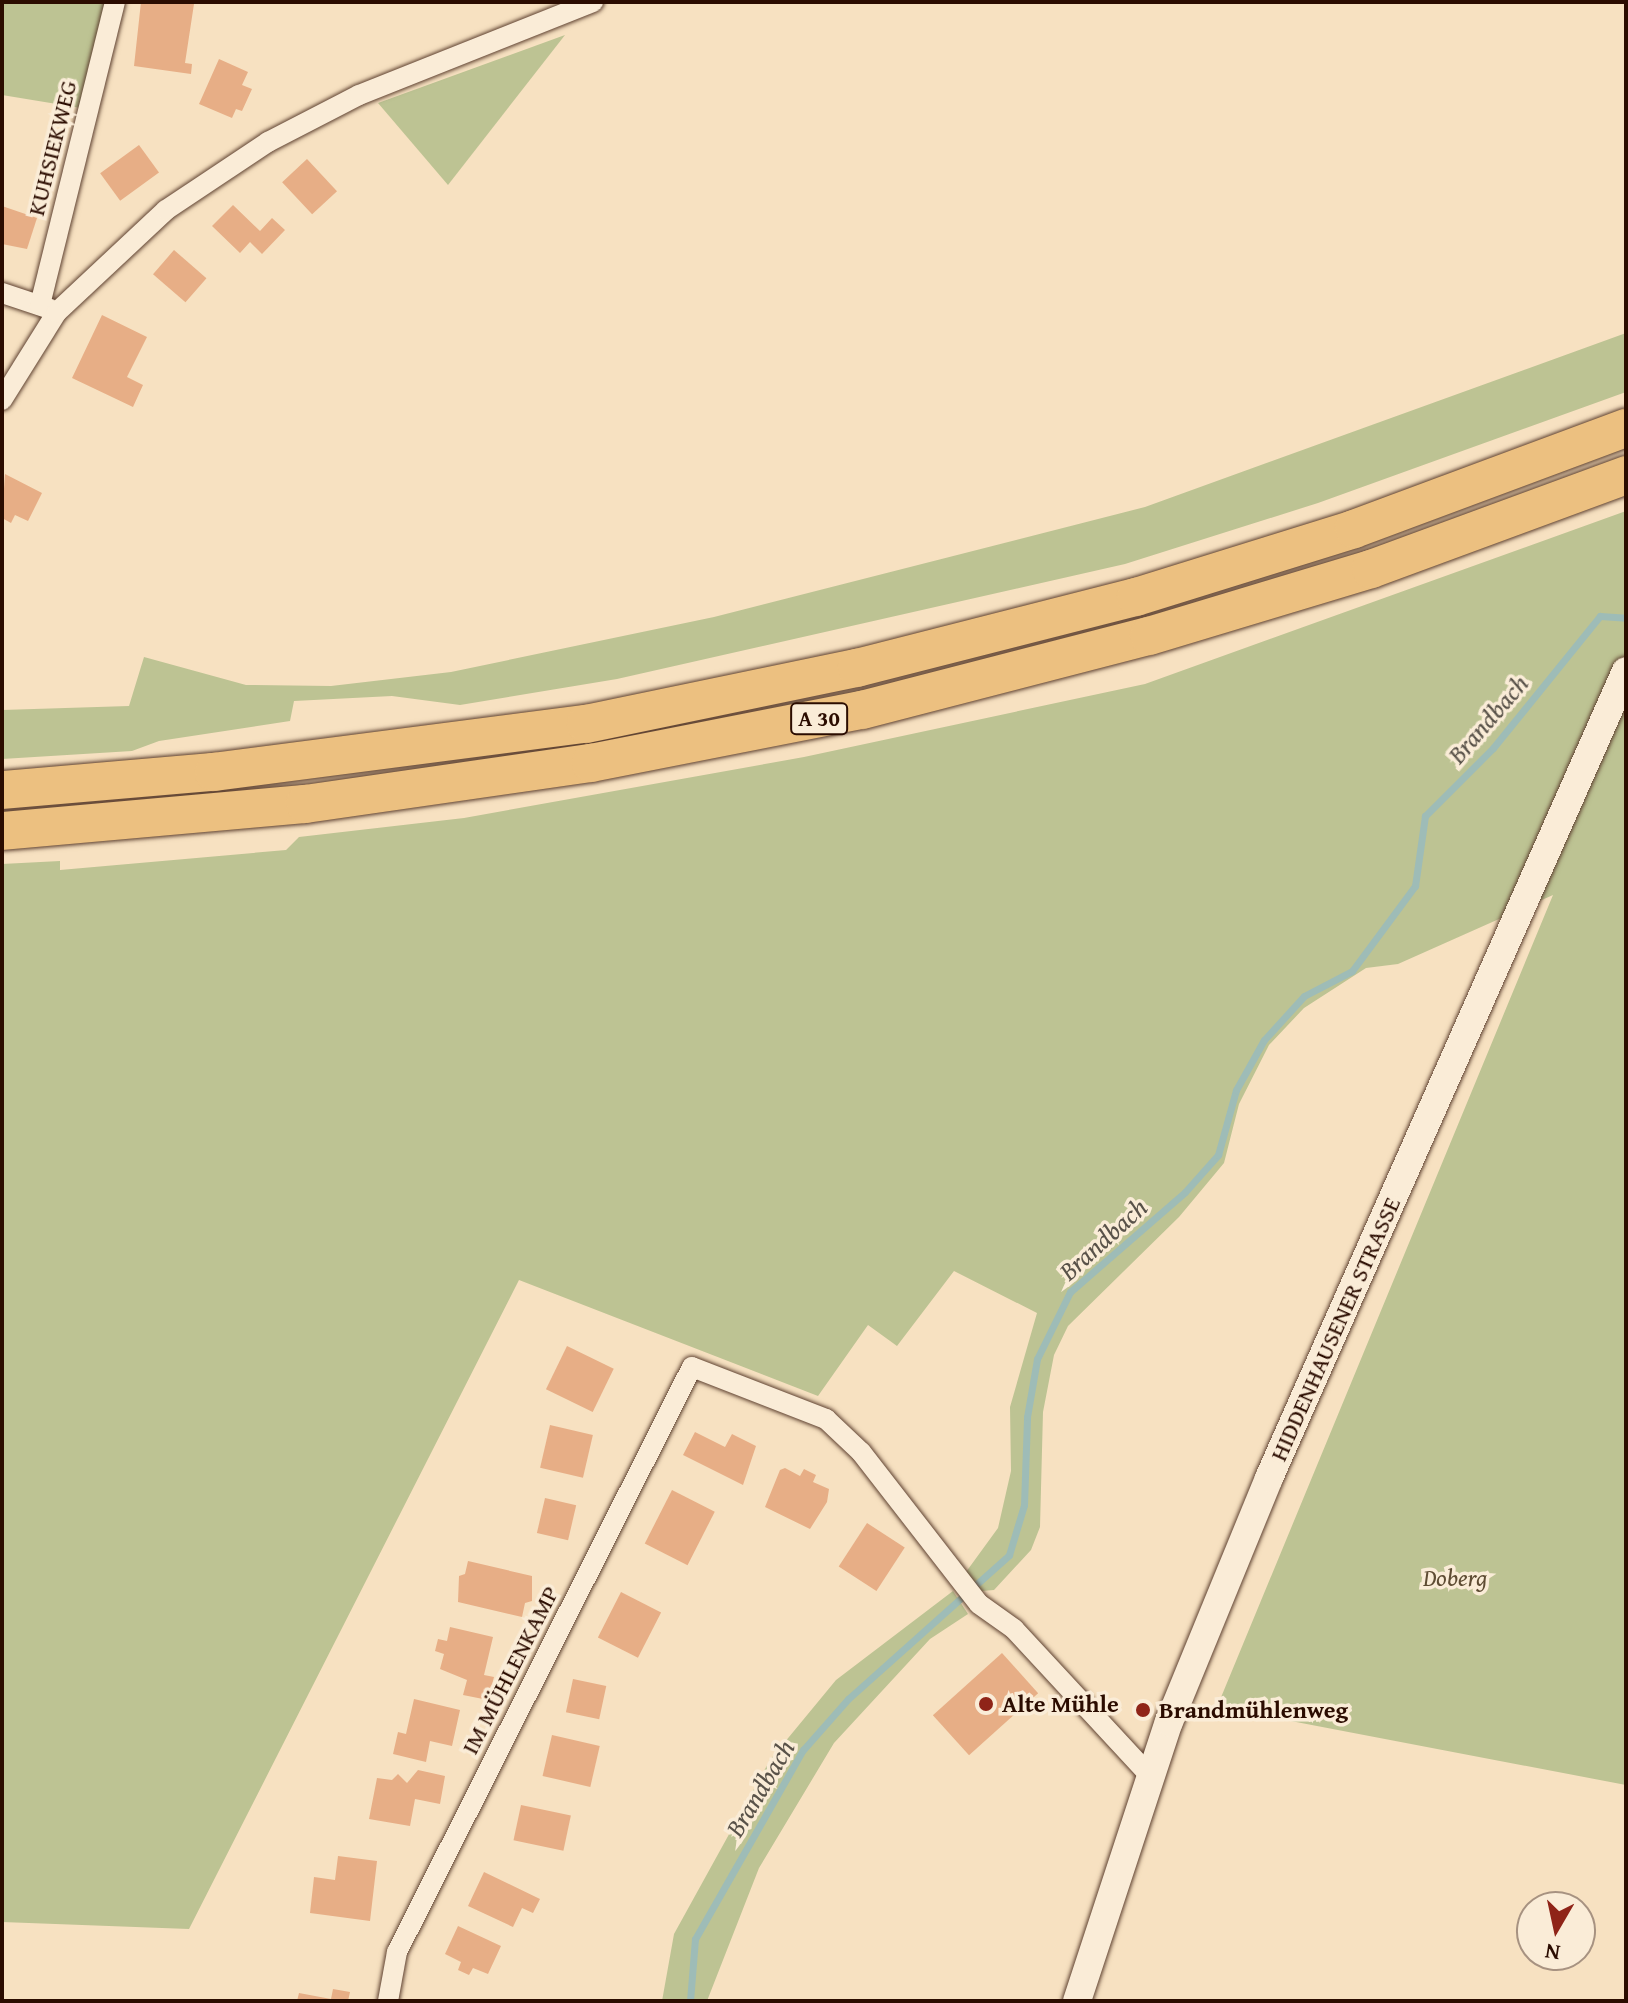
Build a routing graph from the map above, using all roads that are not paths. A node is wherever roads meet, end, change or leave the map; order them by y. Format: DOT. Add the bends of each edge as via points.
graph roads {
  1 [pos="115,2"];
  2 [pos="593,2"];
  3 [pos="2,293"];
  4 [pos="49,308"];
  5 [pos="2,400"];
  6 [pos="1615,433"];
  7 [pos="1618,478"];
  8 [pos="1626,671"];
  9 [pos="2,790"];
  10 [pos="2,831"];
  11 [pos="1150,1776"];
  12 [pos="388,2001"];
  13 [pos="1077,2001"];
  1 -- 4 [label="street, KUHSIEKWEG"];
  2 -- 4 [label="street" via="359,95 268,142 166,210"];
  3 -- 4 [label="street"];
  4 -- 5 [label="street"];
  6 -- 9 [label="highway, A 30" via="1368,524 1150,593 857,668 571,726 214,772"];
  7 -- 10 [label="highway, A 30" via="1371,569 1149,636 862,710 591,763 335,800"];
  8 -- 11 [label="street, HIDDENHAUSENER STRASSE" via="1269,1478"];
  11 -- 12 [label="street, IM MÜHLENKAMP" via="1014,1629 979,1604 861,1452 826,1419 692,1367 397,1952"];
  11 -- 13 [label="street, HIDDENHAUSENER STRASSE"];
}
